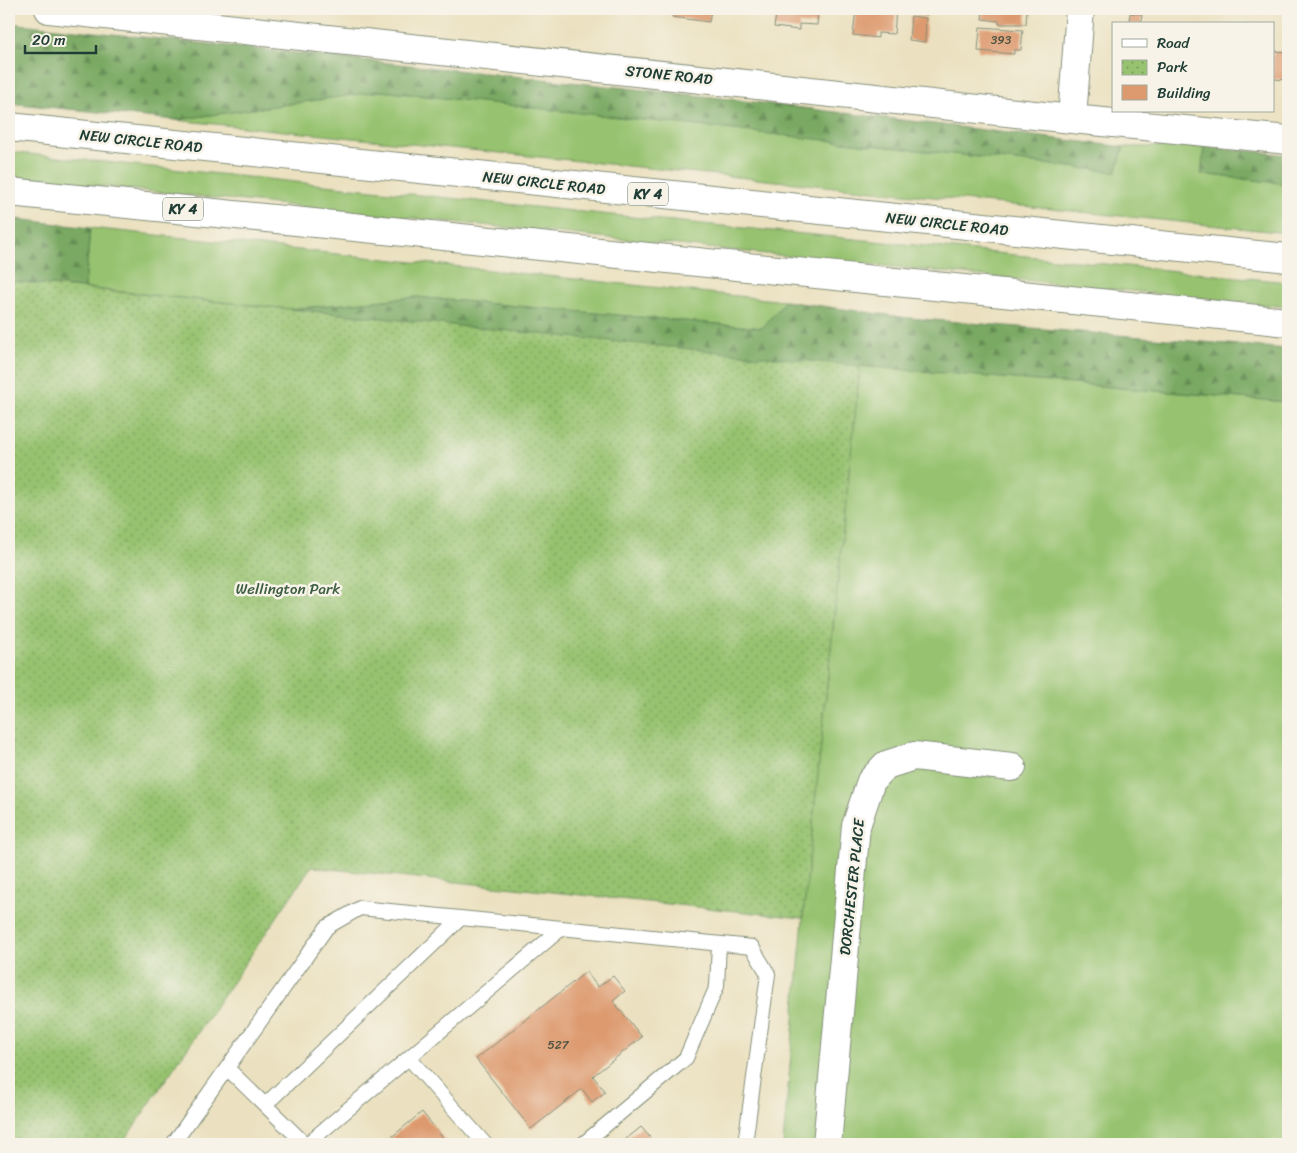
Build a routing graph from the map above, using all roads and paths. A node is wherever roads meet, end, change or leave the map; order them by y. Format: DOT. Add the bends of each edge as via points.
graph roads {
  1 [pos="49,9"];
  2 [pos="1080,9"];
  3 [pos="1072,118"];
  4 [pos="9,127"];
  5 [pos="1288,140"];
  6 [pos="9,192"];
  7 [pos="1288,258"];
  8 [pos="1288,322"];
  9 [pos="1012,766"];
  10 [pos="461,918"];
  11 [pos="562,928"];
  12 [pos="719,944"];
  13 [pos="409,1058"];
  14 [pos="228,1068"];
  15 [pos="265,1105"];
  16 [pos="173,1144"];
  17 [pos="306,1144"];
  18 [pos="485,1144"];
  19 [pos="583,1144"];
  20 [pos="745,1144"];
  21 [pos="827,1144"];
  1 -- 3 [label="main road, STONE ROAD"];
  2 -- 3 [label="main road"];
  3 -- 5 [label="main road, STONE ROAD"];
  4 -- 7 [label="main road, NEW CIRCLE ROAD / KY 4"];
  6 -- 8 [label="main road, KY 4"];
  9 -- 21 [label="main road, DORCHESTER PLACE" via="914,756 886,765 871,781 856,826"];
  10 -- 11 [label="lane"];
  10 -- 14 [label="lane" via="360,908 327,927"];
  10 -- 15 [label="lane"];
  11 -- 12 [label="lane"];
  11 -- 13 [label="lane"];
  12 -- 19 [label="lane" via="718,986 686,1058"];
  12 -- 20 [label="lane" via="752,947 768,974"];
  13 -- 17 [label="lane"];
  13 -- 18 [label="lane"];
  14 -- 15 [label="lane"];
  14 -- 16 [label="lane"];
  15 -- 17 [label="lane"];
}
